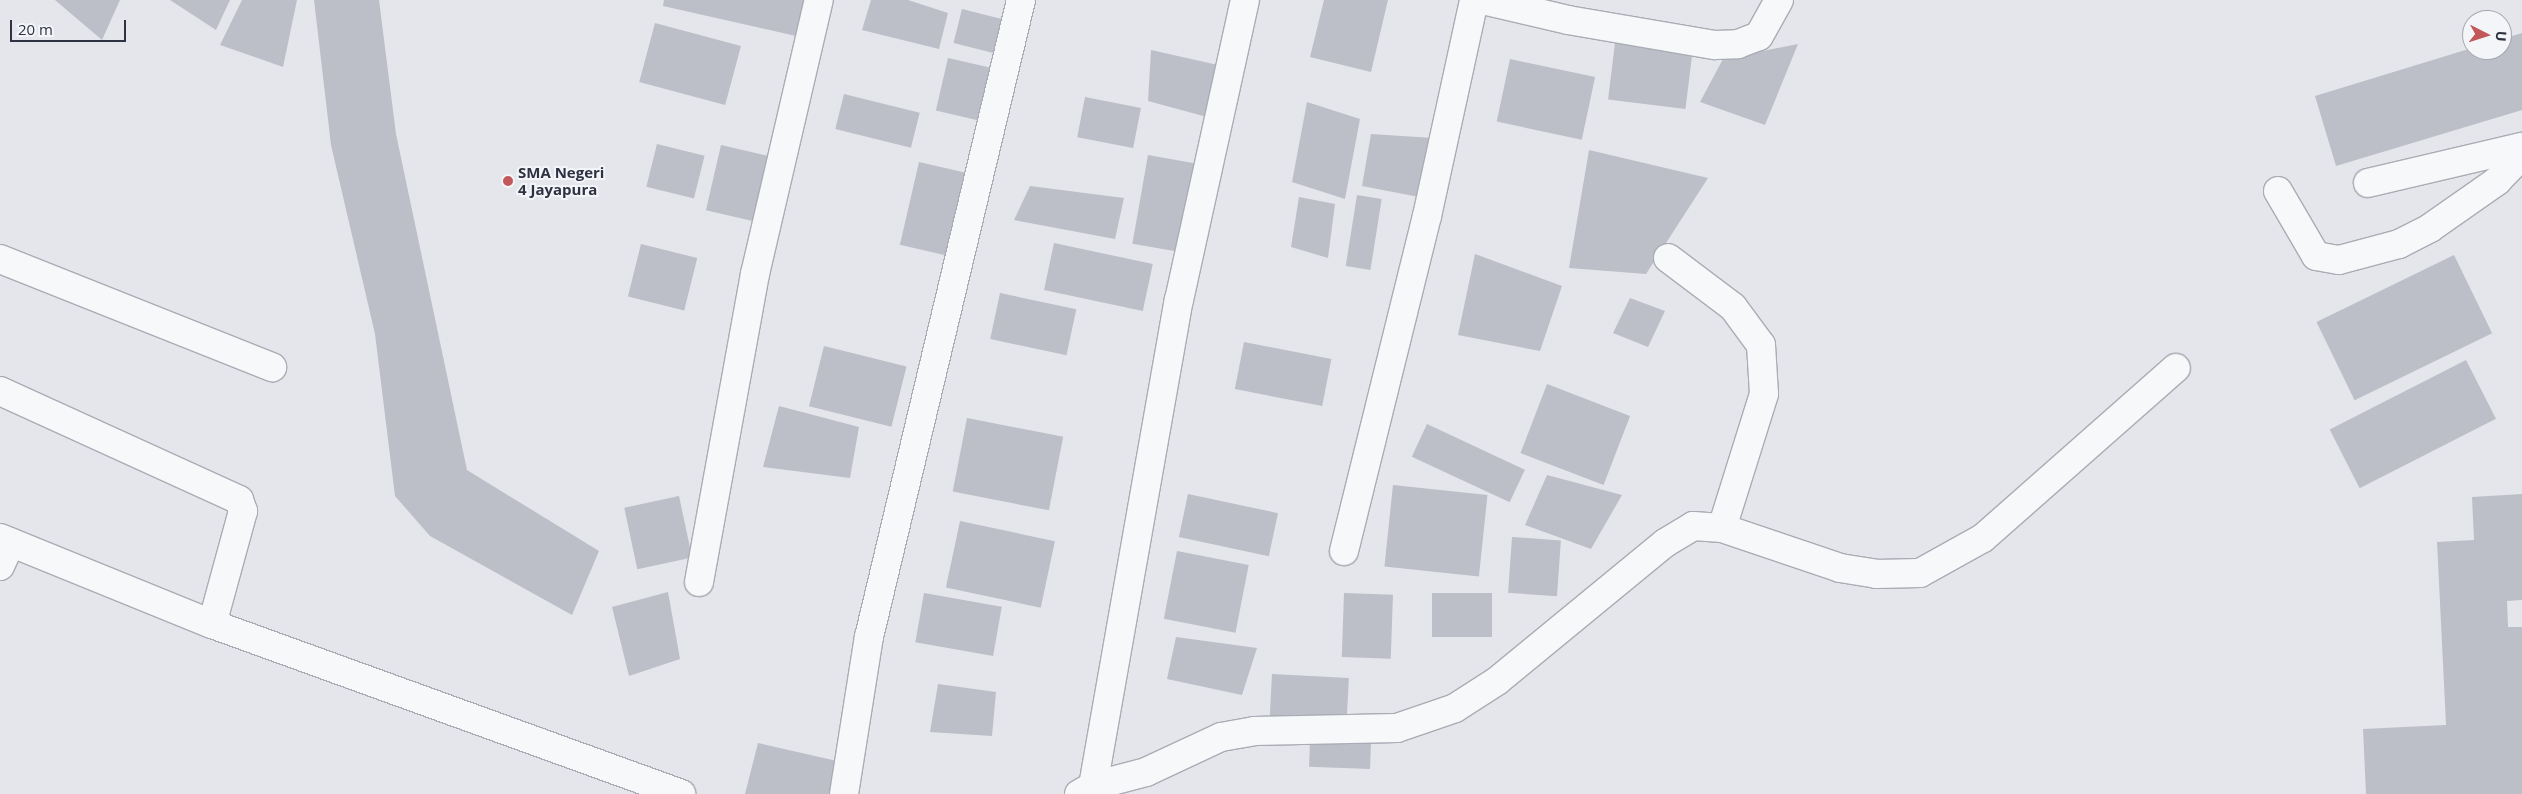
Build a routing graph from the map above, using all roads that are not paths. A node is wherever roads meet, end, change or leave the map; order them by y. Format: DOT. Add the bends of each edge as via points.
graph roads {
  1 [pos="819,0"];
  2 [pos="1021,0"];
  3 [pos="1244,0"];
  4 [pos="1474,0"];
  5 [pos="1483,0"];
  6 [pos="1779,0"];
  7 [pos="2522,147"];
  8 [pos="2522,155"];
  9 [pos="2368,183"];
  10 [pos="2278,190"];
  11 [pos="1668,258"];
  12 [pos="0,259"];
  13 [pos="272,367"];
  14 [pos="2176,368"];
  15 [pos="0,392"];
  16 [pos="1722,528"];
  17 [pos="4,548"];
  18 [pos="1344,551"];
  19 [pos="699,582"];
  20 [pos="212,624"];
  21 [pos="1086,790"];
  22 [pos="680,794"];
  23 [pos="844,794"];
  1 -- 19 [label="street" via="755,274"];
  2 -- 23 [label="street" via="869,638"];
  3 -- 21 [label="street" via="1179,300"];
  4 -- 18 [label="street" via="1427,216"];
  5 -- 6 [label="street" via="1568,20 1715,45 1738,44 1759,36"];
  7 -- 9 [label="street"];
  8 -- 10 [label="street" via="2497,181 2430,228 2399,244 2340,260 2316,256"];
  11 -- 16 [label="street" via="1733,307 1761,345 1764,394"];
  12 -- 13 [label="street"];
  14 -- 16 [label="street" via="1983,538 1920,573 1876,574 1840,568"];
  15 -- 20 [label="street" via="239,500 244,511"];
  16 -- 21 [label="street" via="1693,526 1665,543 1497,681 1455,708 1397,728 1254,731 1221,737 1146,772"];
  17 -- 20 [label="street"];
  20 -- 22 [label="street"];
}
